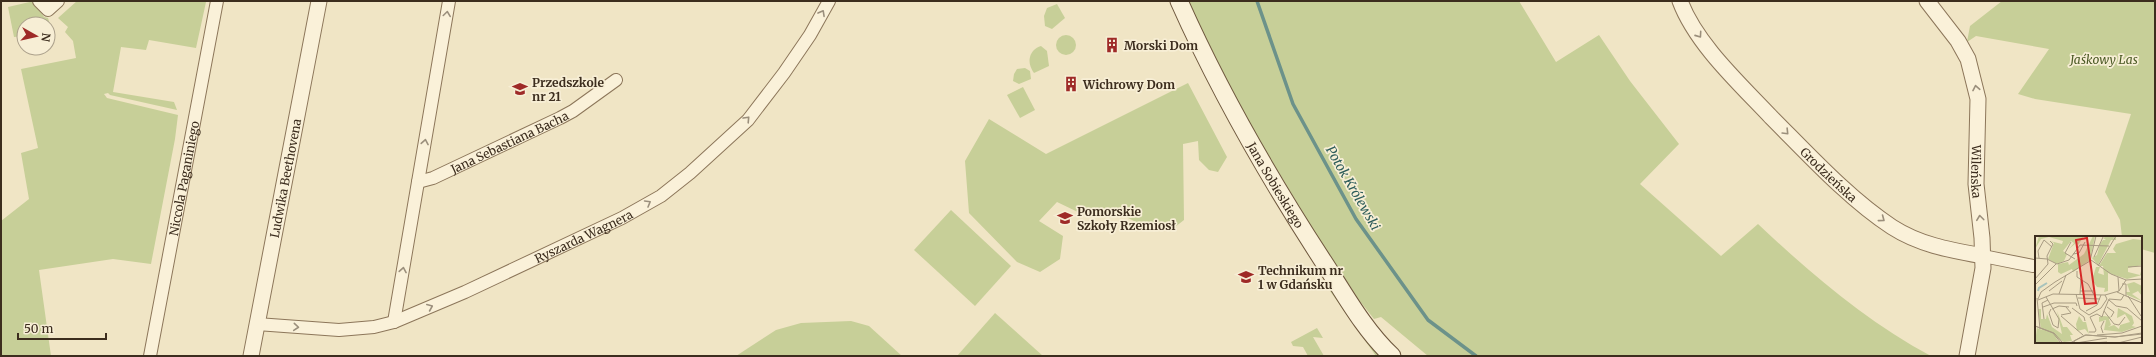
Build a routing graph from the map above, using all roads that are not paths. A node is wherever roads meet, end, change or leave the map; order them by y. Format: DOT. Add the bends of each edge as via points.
graph roads {
  1 [pos="39,1"];
  2 [pos="58,1"];
  3 [pos="217,1"];
  4 [pos="319,1"];
  5 [pos="449,1"];
  6 [pos="828,1"];
  7 [pos="1179,1"];
  8 [pos="1680,1"];
  9 [pos="1927,1"];
  10 [pos="616,80"];
  11 [pos="418,182"];
  12 [pos="1983,256"];
  13 [pos="2033,266"];
  14 [pos="394,322"];
  15 [pos="257,324"];
  16 [pos="150,356"];
  17 [pos="251,356"];
  18 [pos="1392,356"];
  19 [pos="1967,356"];
  1 -- 2 [label="street" via="48,10"];
  3 -- 16 [label="street, Niccola Paganiniego"];
  4 -- 15 [label="street, Ludwika Beethovena"];
  11 -- 5 [label="street, one-way"];
  14 -- 6 [label="street, Ryszarda Wagnera, one-way" via="584,238 661,196 748,120 810,35"];
  7 -- 18 [label="main road, Jana Sobieskiego" via="1245,133 1277,188 1351,303"];
  8 -- 12 [label="street, Grodzieńska, one-way" via="1700,36 1737,81 1818,164 1870,210 1892,227 1931,246"];
  12 -- 9 [label="street, Wileńska, one-way" via="1976,184 1977,90 1968,59 1958,41"];
  10 -- 11 [label="street, Jana Sebastiana Bacha" via="564,116 433,178"];
  14 -- 11 [label="street, one-way"];
  12 -- 13 [label="street, Grodzieńska"];
  12 -- 19 [label="street, Wileńska"];
  15 -- 14 [label="street, Ryszarda Wagnera, one-way" via="339,330 374,327"];
  15 -- 17 [label="street, Ludwika Beethovena"];
}
